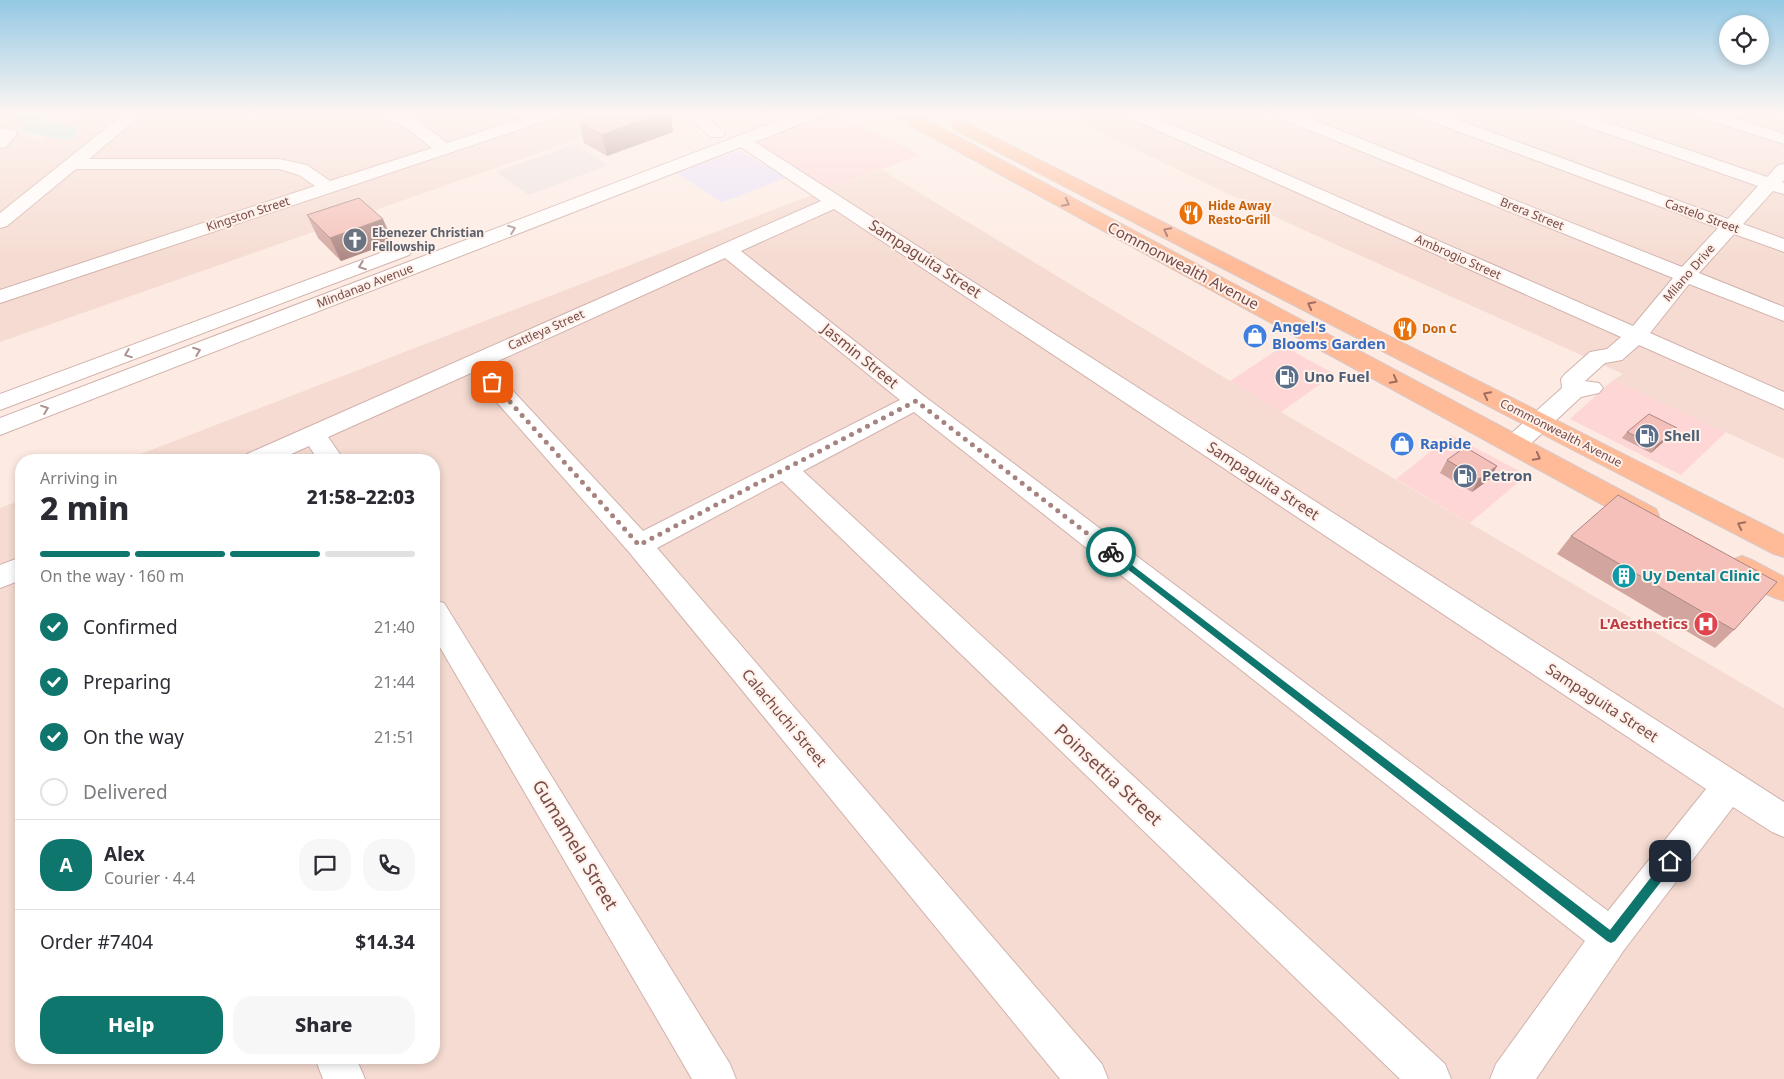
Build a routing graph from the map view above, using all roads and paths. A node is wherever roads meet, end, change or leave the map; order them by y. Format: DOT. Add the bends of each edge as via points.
graph roads {
  1 [pos="403,163"];
  2 [pos="636,163"];
  3 [pos="685,163"];
  4 [pos="778,163"];
  5 [pos="993,163"];
  6 [pos="1034,163"];
  7 [pos="1246,163"];
  8 [pos="1406,163"];
  9 [pos="1558,163"];
  10 [pos="1711,163"];
  11 [pos="72,164"];
  12 [pos="1784,169"];
  13 [pos="1777,186"];
  14 [pos="327,188"];
  15 [pos="836,201"];
  16 [pos="0,222"];
  17 [pos="1731,227"];
  18 [pos="447,234"];
  19 [pos="419,245"];
  20 [pos="1784,246"];
  21 [pos="728,250"];
  22 [pos="1685,276"];
  23 [pos="0,297"];
  24 [pos="1784,315"];
  25 [pos="1636,336"];
  26 [pos="474,362"];
  27 [pos="916,401"];
  28 [pos="1784,401"];
  29 [pos="0,402"];
  30 [pos="1539,422"];
  31 [pos="0,427"];
  32 [pos="313,434"];
  33 [pos="1514,444"];
  34 [pos="269,454"];
  35 [pos="326,454"];
  36 [pos="786,470"];
  37 [pos="1664,525"];
  38 [pos="639,545"];
  39 [pos="1784,547"];
  40 [pos="1724,558"];
  41 [pos="15,571"];
  42 [pos="0,577"];
  43 [pos="1784,590"];
  44 [pos="440,621"];
  45 [pos="1729,785"];
  46 [pos="1784,821"];
  47 [pos="1611,937"];
  48 [pos="338,1064"];
  49 [pos="344,1079"];
  50 [pos="715,1079"];
  51 [pos="1087,1079"];
  52 [pos="1430,1079"];
  53 [pos="1511,1079"];
  1 -- 14 [label="street, Kingston Street"];
  2 -- 18 [label="street"];
  31 -- 3 [label="street, Mindanao Avenue, one-way"];
  4 -- 15 [label="street, Sampaguita Street"];
  5 -- 33 [label="main road, Commonwealth Avenue, one-way"];
  30 -- 6 [label="main road, Commonwealth Avenue, one-way"];
  7 -- 25 [label="street, Ambrogio Street"];
  8 -- 22 [label="street, Brera Street"];
  9 -- 17 [label="street, Castelo Street"];
  10 -- 13 [label="street"];
  11 -- 14 [label="street" via="295,165 307,170"];
  11 -- 16 [label="street"];
  12 -- 13 [label="street, Milano Drive"];
  13 -- 17 [label="street, Milano Drive"];
  14 -- 23 [label="street, Kingston Street"];
  15 -- 21 [label="street, Cattleya Street"];
  15 -- 45 [label="street, Sampaguita Street"];
  17 -- 20 [label="street, Castelo Street"];
  17 -- 22 [label="street, Milano Drive"];
  19 -- 29 [label="street, Mindanao Avenue, one-way"];
  21 -- 26 [label="street, Cattleya Street"];
  21 -- 27 [label="street, Jasmin Street"];
  22 -- 24 [label="street, Brera Street"];
  22 -- 25 [label="street, Milano Drive"];
  25 -- 28 [label="street, Ambrogio Street"];
  25 -- 30 [label="street, Milano Drive" via="1614,355 1617,365 1591,388 1574,390"];
  26 -- 32 [label="street, Cattleya Street"];
  26 -- 38 [label="street, Calachuchi Street"];
  27 -- 36 [label="street"];
  27 -- 47 [label="street, Jasmin Street"];
  30 -- 33 [label="street, Milano Drive"];
  39 -- 30 [label="main road, Commonwealth Avenue, one-way"];
  32 -- 34 [label="street, Cattleya Street"];
  32 -- 35 [label="street"];
  33 -- 37 [label="main road, Commonwealth Avenue, one-way"];
  36 -- 38 [label="street"];
  36 -- 52 [label="street, Poinsettia Street"];
  38 -- 51 [label="street, Calachuchi Street"];
  40 -- 43 [label="main road"];
  41 -- 42 [label="street"];
  44 -- 50 [label="street, Gumamela Street"];
  45 -- 46 [label="street, Sampaguita Street"];
  45 -- 47 [label="street"];
  47 -- 53 [label="street"];
  48 -- 49 [label="street"];
}
